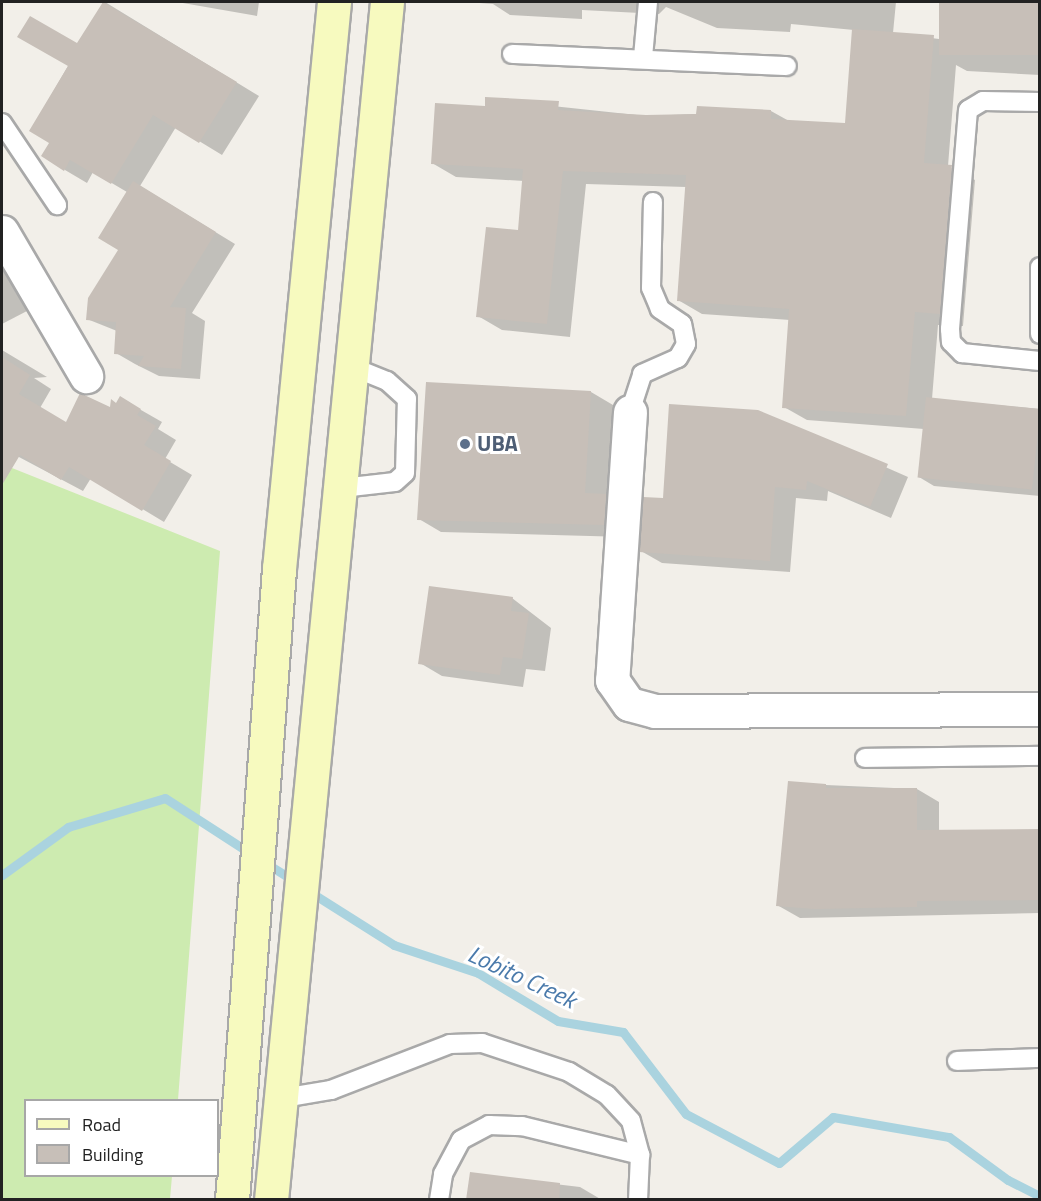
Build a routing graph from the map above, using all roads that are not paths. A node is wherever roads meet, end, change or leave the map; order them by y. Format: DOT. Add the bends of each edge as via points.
graph roads {
  1 [pos="334,2"];
  2 [pos="387,2"];
  3 [pos="648,2"];
  4 [pos="512,54"];
  5 [pos="643,57"];
  6 [pos="788,66"];
  7 [pos="1040,102"];
  8 [pos="2,123"];
  9 [pos="653,202"];
  10 [pos="57,205"];
  11 [pos="2,232"];
  12 [pos="1040,267"];
  13 [pos="1040,334"];
  14 [pos="1040,361"];
  15 [pos="352,367"];
  16 [pos="86,376"];
  17 [pos="630,412"];
  18 [pos="342,488"];
  19 [pos="1040,709"];
  20 [pos="1040,756"];
  21 [pos="865,758"];
  22 [pos="1040,1058"];
  23 [pos="957,1061"];
  24 [pos="283,1098"];
  25 [pos="640,1155"];
  26 [pos="232,1200"];
  27 [pos="271,1200"];
  28 [pos="439,1200"];
  29 [pos="638,1200"];
  1 -- 26 [label="main road" via="279,569"];
  2 -- 15 [label="main road"];
  3 -- 5 [label="lane"];
  4 -- 5 [label="lane"];
  5 -- 6 [label="lane"];
  7 -- 14 [label="lane" via="983,101 968,110 950,329 951,342 962,353"];
  8 -- 10 [label="lane"];
  9 -- 17 [label="lane" via="651,288 660,309 682,324 686,344 678,357 642,374"];
  11 -- 16 [label="street"];
  12 -- 13 [label="lane"];
  15 -- 18 [label="main road"];
  15 -- 18 [label="lane" via="387,381 407,399 405,473 395,482"];
  17 -- 19 [label="street" via="612,680 629,704 655,711"];
  18 -- 24 [label="main road"];
  20 -- 21 [label="lane"];
  22 -- 23 [label="lane"];
  24 -- 25 [label="lane" via="331,1090 450,1044 482,1044 569,1072 607,1095 631,1121"];
  24 -- 27 [label="main road"];
  25 -- 28 [label="lane" via="522,1126 489,1125 461,1140 443,1174"];
  25 -- 29 [label="lane"];
}
